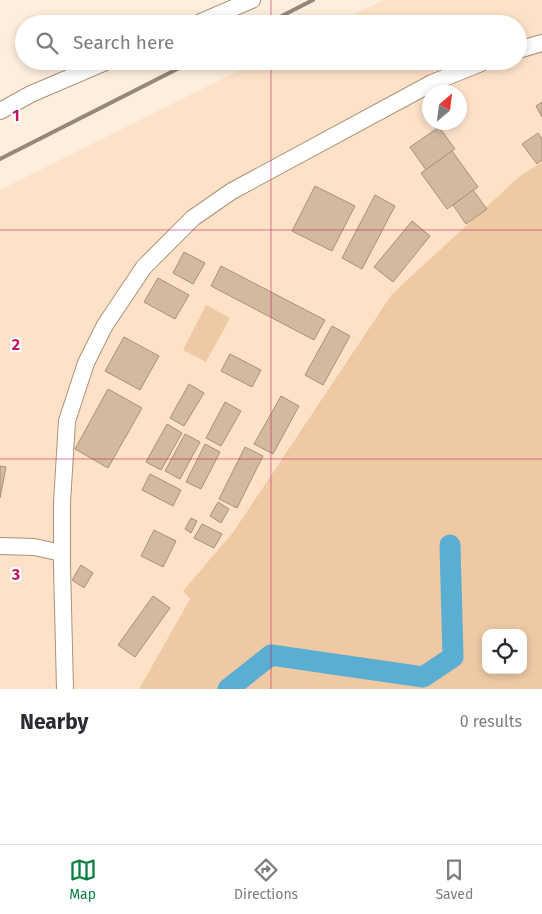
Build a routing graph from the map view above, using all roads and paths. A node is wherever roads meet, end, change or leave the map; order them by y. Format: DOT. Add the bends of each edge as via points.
graph roads {
  1 [pos="252,0"];
  2 [pos="217,15"];
  3 [pos="542,43"];
  4 [pos="527,47"];
  5 [pos="87,70"];
  6 [pos="464,70"];
  7 [pos="0,111"];
  8 [pos="0,546"];
  9 [pos="62,553"];
  10 [pos="64,689"];
  1 -- 2 [label="lane"];
  3 -- 4 [label="lane"];
  5 -- 7 [label="lane"];
  6 -- 9 [label="lane" via="432,83 232,191 192,218 144,267 106,325 86,363 67,421"];
  8 -- 9 [label="lane" via="34,547"];
  9 -- 10 [label="lane"];
}
